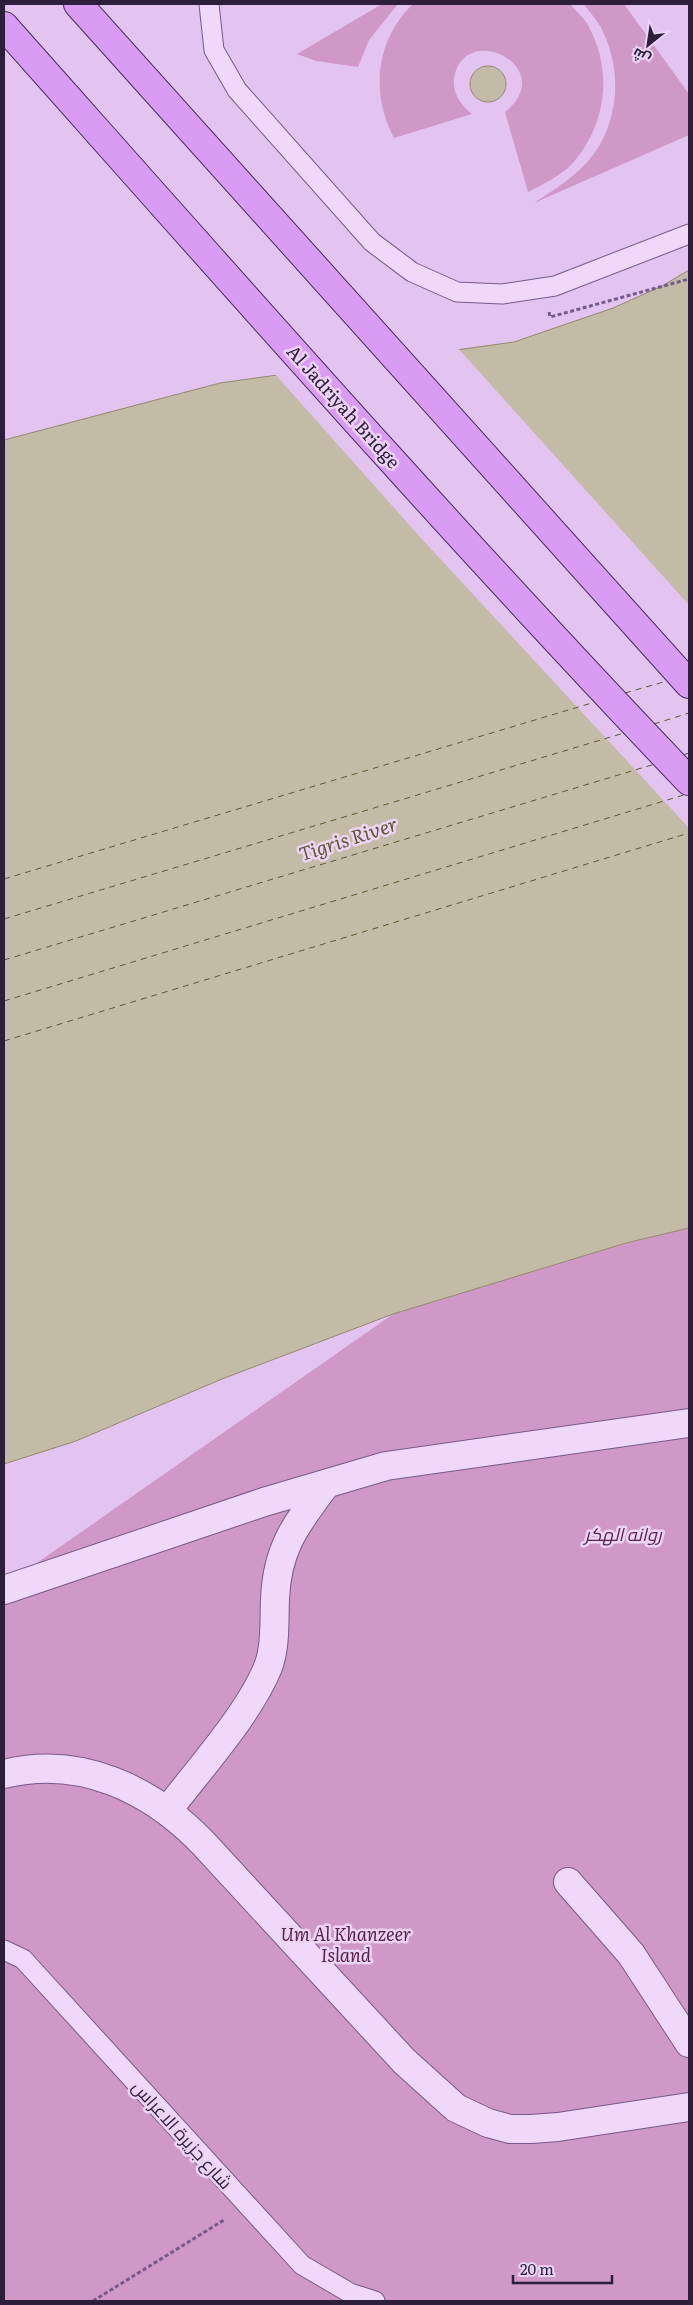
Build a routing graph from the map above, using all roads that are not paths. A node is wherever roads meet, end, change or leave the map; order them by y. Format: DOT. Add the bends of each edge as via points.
graph roads {
  1 [pos="78,4"];
  2 [pos="209,4"];
  3 [pos="4,26"];
  4 [pos="689,234"];
  5 [pos="689,684"];
  6 [pos="689,781"];
  7 [pos="689,1423"];
  8 [pos="326,1483"];
  9 [pos="4,1590"];
  10 [pos="4,1774"];
  11 [pos="168,1810"];
  12 [pos="568,1882"];
  13 [pos="4,1950"];
  14 [pos="689,2043"];
  15 [pos="689,2106"];
  16 [pos="375,2301"];
  1 -- 5 [label="main road"];
  2 -- 4 [label="lane" via="214,50 237,90 372,242 412,272 457,292 502,294 555,286"];
  3 -- 6 [label="main road, Al Jadriyah Bridge" via="286,342"];
  7 -- 8 [label="street" via="386,1466"];
  8 -- 9 [label="street"];
  8 -- 11 [label="street" via="293,1528 279,1562 269,1665 254,1694"];
  10 -- 11 [label="street" via="69,1770 99,1776 129,1787"];
  11 -- 15 [label="street" via="203,1843 404,2061 456,2108 488,2123 510,2129 531,2129"];
  12 -- 14 [label="street" via="631,1954"];
  13 -- 16 [label="lane, شارع جزيرة الاعراس" via="24,1959 302,2265 350,2293"];
}
